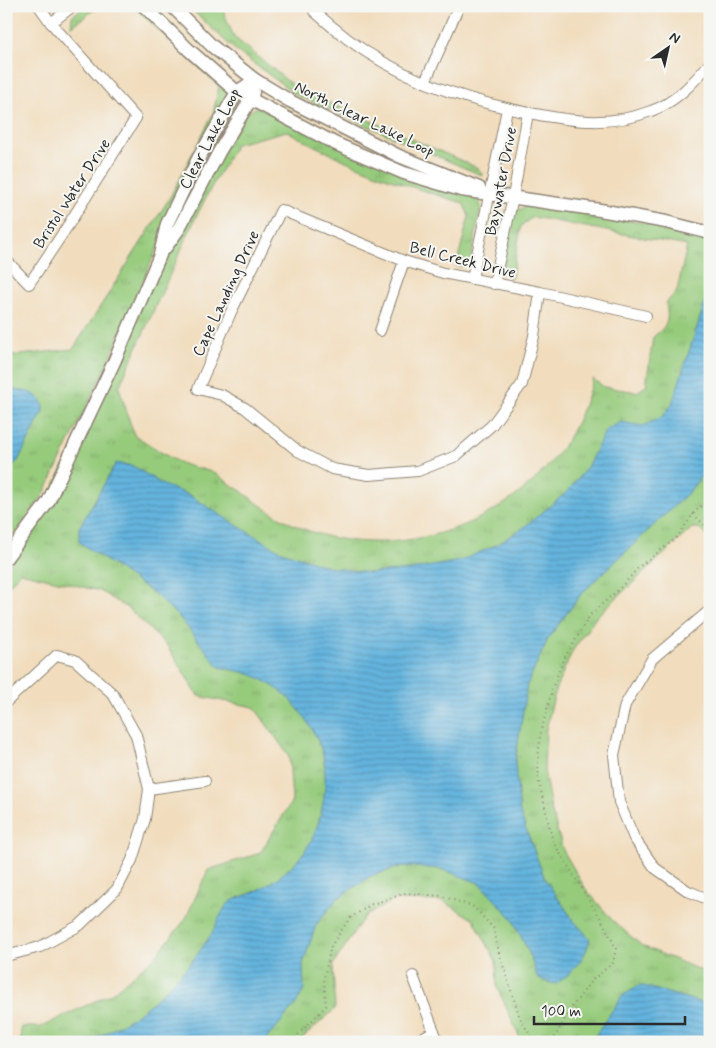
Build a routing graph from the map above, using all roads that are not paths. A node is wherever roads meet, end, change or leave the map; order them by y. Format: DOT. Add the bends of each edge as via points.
graph roads {
  1 [pos="38,6"];
  2 [pos="73,6"];
  3 [pos="144,6"];
  4 [pos="172,6"];
  5 [pos="459,6"];
  6 [pos="314,11"];
  7 [pos="51,23"];
  8 [pos="710,64"];
  9 [pos="255,80"];
  10 [pos="425,82"];
  11 [pos="238,92"];
  12 [pos="251,99"];
  13 [pos="507,109"];
  14 [pos="528,113"];
  15 [pos="490,193"];
  16 [pos="513,197"];
  17 [pos="280,210"];
  18 [pos="710,234"];
  19 [pos="160,255"];
  20 [pos="6,260"];
  21 [pos="404,260"];
  22 [pos="472,279"];
  23 [pos="494,284"];
  24 [pos="540,292"];
  25 [pos="646,316"];
  26 [pos="380,331"];
  27 [pos="6,558"];
  28 [pos="710,610"];
  29 [pos="6,702"];
  30 [pos="205,781"];
  31 [pos="149,789"];
  32 [pos="710,900"];
  33 [pos="6,956"];
  34 [pos="413,976"];
  35 [pos="434,1030"];
  36 [pos="415,1042"];
  37 [pos="438,1042"];
  1 -- 7 [label="street"];
  2 -- 7 [label="street"];
  3 -- 11 [label="street, North Clear Lake Loop"];
  4 -- 9 [label="street, North Clear Lake Loop" via="212,46"];
  5 -- 10 [label="street"];
  6 -- 10 [label="street" via="350,41"];
  7 -- 20 [label="street, Bristol Water Drive" via="136,118 29,284"];
  8 -- 14 [label="street" via="675,98 652,111 597,122"];
  9 -- 11 [label="street, Clear Lake Loop"];
  9 -- 12 [label="street, Clear Lake Loop"];
  9 -- 15 [label="street, North Clear Lake Loop" via="390,151"];
  10 -- 13 [label="street"];
  11 -- 12 [label="street, North Clear Lake Loop"];
  11 -- 19 [label="street, Clear Lake Loop" via="194,167 168,224"];
  12 -- 15 [label="street, North Clear Lake Loop" via="336,144 404,173 461,190"];
  12 -- 19 [label="street, Clear Lake Loop" via="218,152 178,230"];
  13 -- 14 [label="street"];
  13 -- 15 [label="street, Baywater Drive"];
  14 -- 16 [label="street, Baywater Drive"];
  15 -- 16 [label="street, North Clear Lake Loop"];
  15 -- 22 [label="street, Baywater Drive"];
  16 -- 18 [label="street, North Clear Lake Loop" via="657,220"];
  16 -- 23 [label="street, Baywater Drive"];
  17 -- 21 [label="street, Bell Creek Drive"];
  17 -- 24 [label="street, Cape Landing Drive" via="230,312 198,389 222,395 245,408 298,451 332,469 369,475 418,471 456,456 492,425 522,384 534,336"];
  19 -- 27 [label="street, Clear Lake Loop" via="48,502"];
  21 -- 22 [label="street, Bell Creek Drive"];
  21 -- 26 [label="street"];
  22 -- 23 [label="street, Bell Creek Drive"];
  23 -- 24 [label="street, Bell Creek Drive"];
  24 -- 25 [label="street, Bell Creek Drive"];
  28 -- 32 [label="street" via="652,659 625,705 614,755 619,802 634,838 655,868 688,891"];
  29 -- 31 [label="street" via="56,656 74,660 113,694 136,735"];
  30 -- 31 [label="street"];
  31 -- 33 [label="street" via="145,819 132,860 117,889 80,925 40,947"];
  34 -- 35 [label="street"];
  35 -- 36 [label="street"];
  35 -- 37 [label="street"];
}
